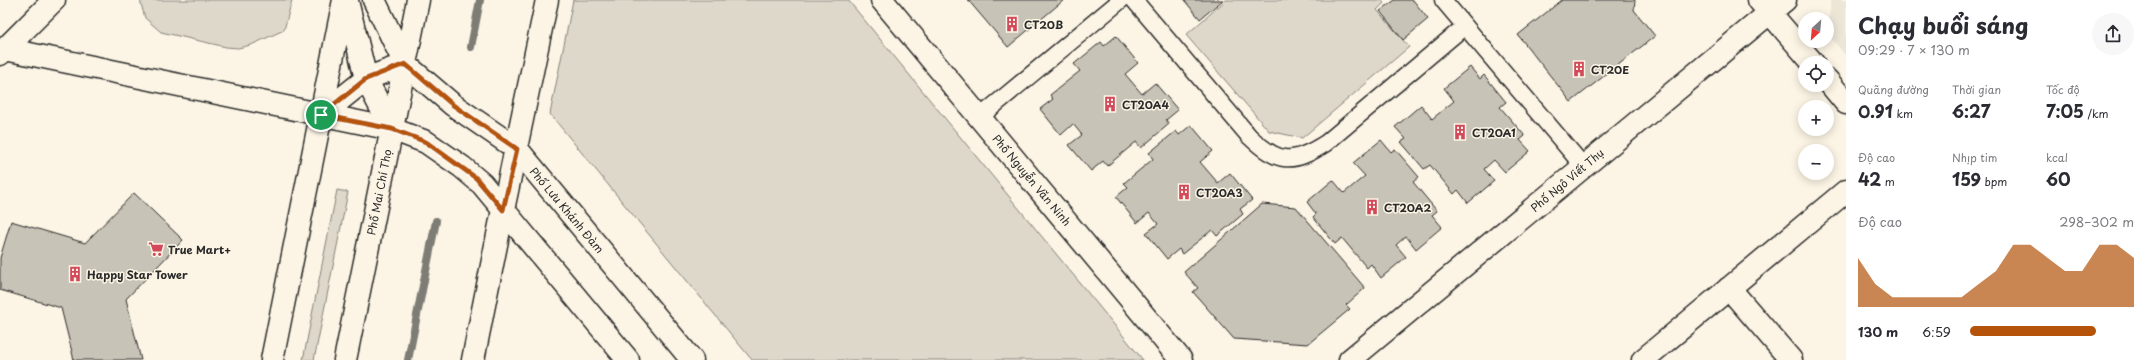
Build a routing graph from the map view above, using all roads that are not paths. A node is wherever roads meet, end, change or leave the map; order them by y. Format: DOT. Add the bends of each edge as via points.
graph roads {
  1 [pos="54,0"];
  2 [pos="346,0"];
  3 [pos="374,0"];
  4 [pos="418,0"];
  5 [pos="547,0"];
  6 [pos="882,0"];
  7 [pos="1121,0"];
  8 [pos="1134,0"];
  9 [pos="1443,0"];
  10 [pos="1771,4"];
  11 [pos="1465,26"];
  12 [pos="2,51"];
  13 [pos="1807,56"];
  14 [pos="405,64"];
  15 [pos="366,79"];
  16 [pos="1834,88"];
  17 [pos="1846,102"];
  18 [pos="321,115"];
  19 [pos="980,117"];
  20 [pos="392,129"];
  21 [pos="517,149"];
  22 [pos="1584,167"];
  23 [pos="1846,191"];
  24 [pos="503,210"];
  25 [pos="1729,288"];
  26 [pos="272,360"];
  27 [pos="345,360"];
  28 [pos="473,360"];
  29 [pos="628,360"];
  30 [pos="692,360"];
  31 [pos="1181,360"];
  32 [pos="1350,360"];
  33 [pos="1643,360"];
  34 [pos="1791,360"];
  1 -- 12 [label="street"];
  2 -- 15 [label="street"];
  2 -- 18 [label="street"];
  3 -- 14 [label="street"];
  4 -- 14 [label="street, Phố Mai Chí Thọ"];
  5 -- 21 [label="street"];
  6 -- 19 [label="street, Phố Nguyễn Văn Ninh"];
  7 -- 19 [label="lane"];
  8 -- 11 [label="lane" via="1249,136 1269,153 1295,159 1326,143"];
  9 -- 11 [label="lane"];
  10 -- 13 [label="street"];
  10 -- 22 [label="street, Phố Ngô Viết Thụ"];
  11 -- 22 [label="lane"];
  12 -- 18 [label="street"];
  14 -- 15 [label="street"];
  14 -- 20 [label="street, Phố Mai Chí Thọ"];
  14 -- 21 [label="street, Phố Lưu Khánh Đàm" via="453,105"];
  15 -- 18 [label="street"];
  15 -- 20 [label="street"];
  16 -- 17 [label="street"];
  18 -- 20 [label="street"];
  18 -- 26 [label="street"];
  19 -- 31 [label="street, Phố Nguyễn Văn Ninh"];
  20 -- 24 [label="street" via="426,142 462,167 476,178"];
  20 -- 27 [label="street, Phố Mai Chí Thọ"];
  21 -- 24 [label="street"];
  21 -- 30 [label="street, Phố Lưu Khánh Đàm"];
  22 -- 32 [label="street, Phố Ngô Viết Thụ"];
  23 -- 25 [label="street"];
  24 -- 28 [label="street"];
  24 -- 29 [label="street"];
  25 -- 33 [label="street"];
  25 -- 34 [label="street"];
}
